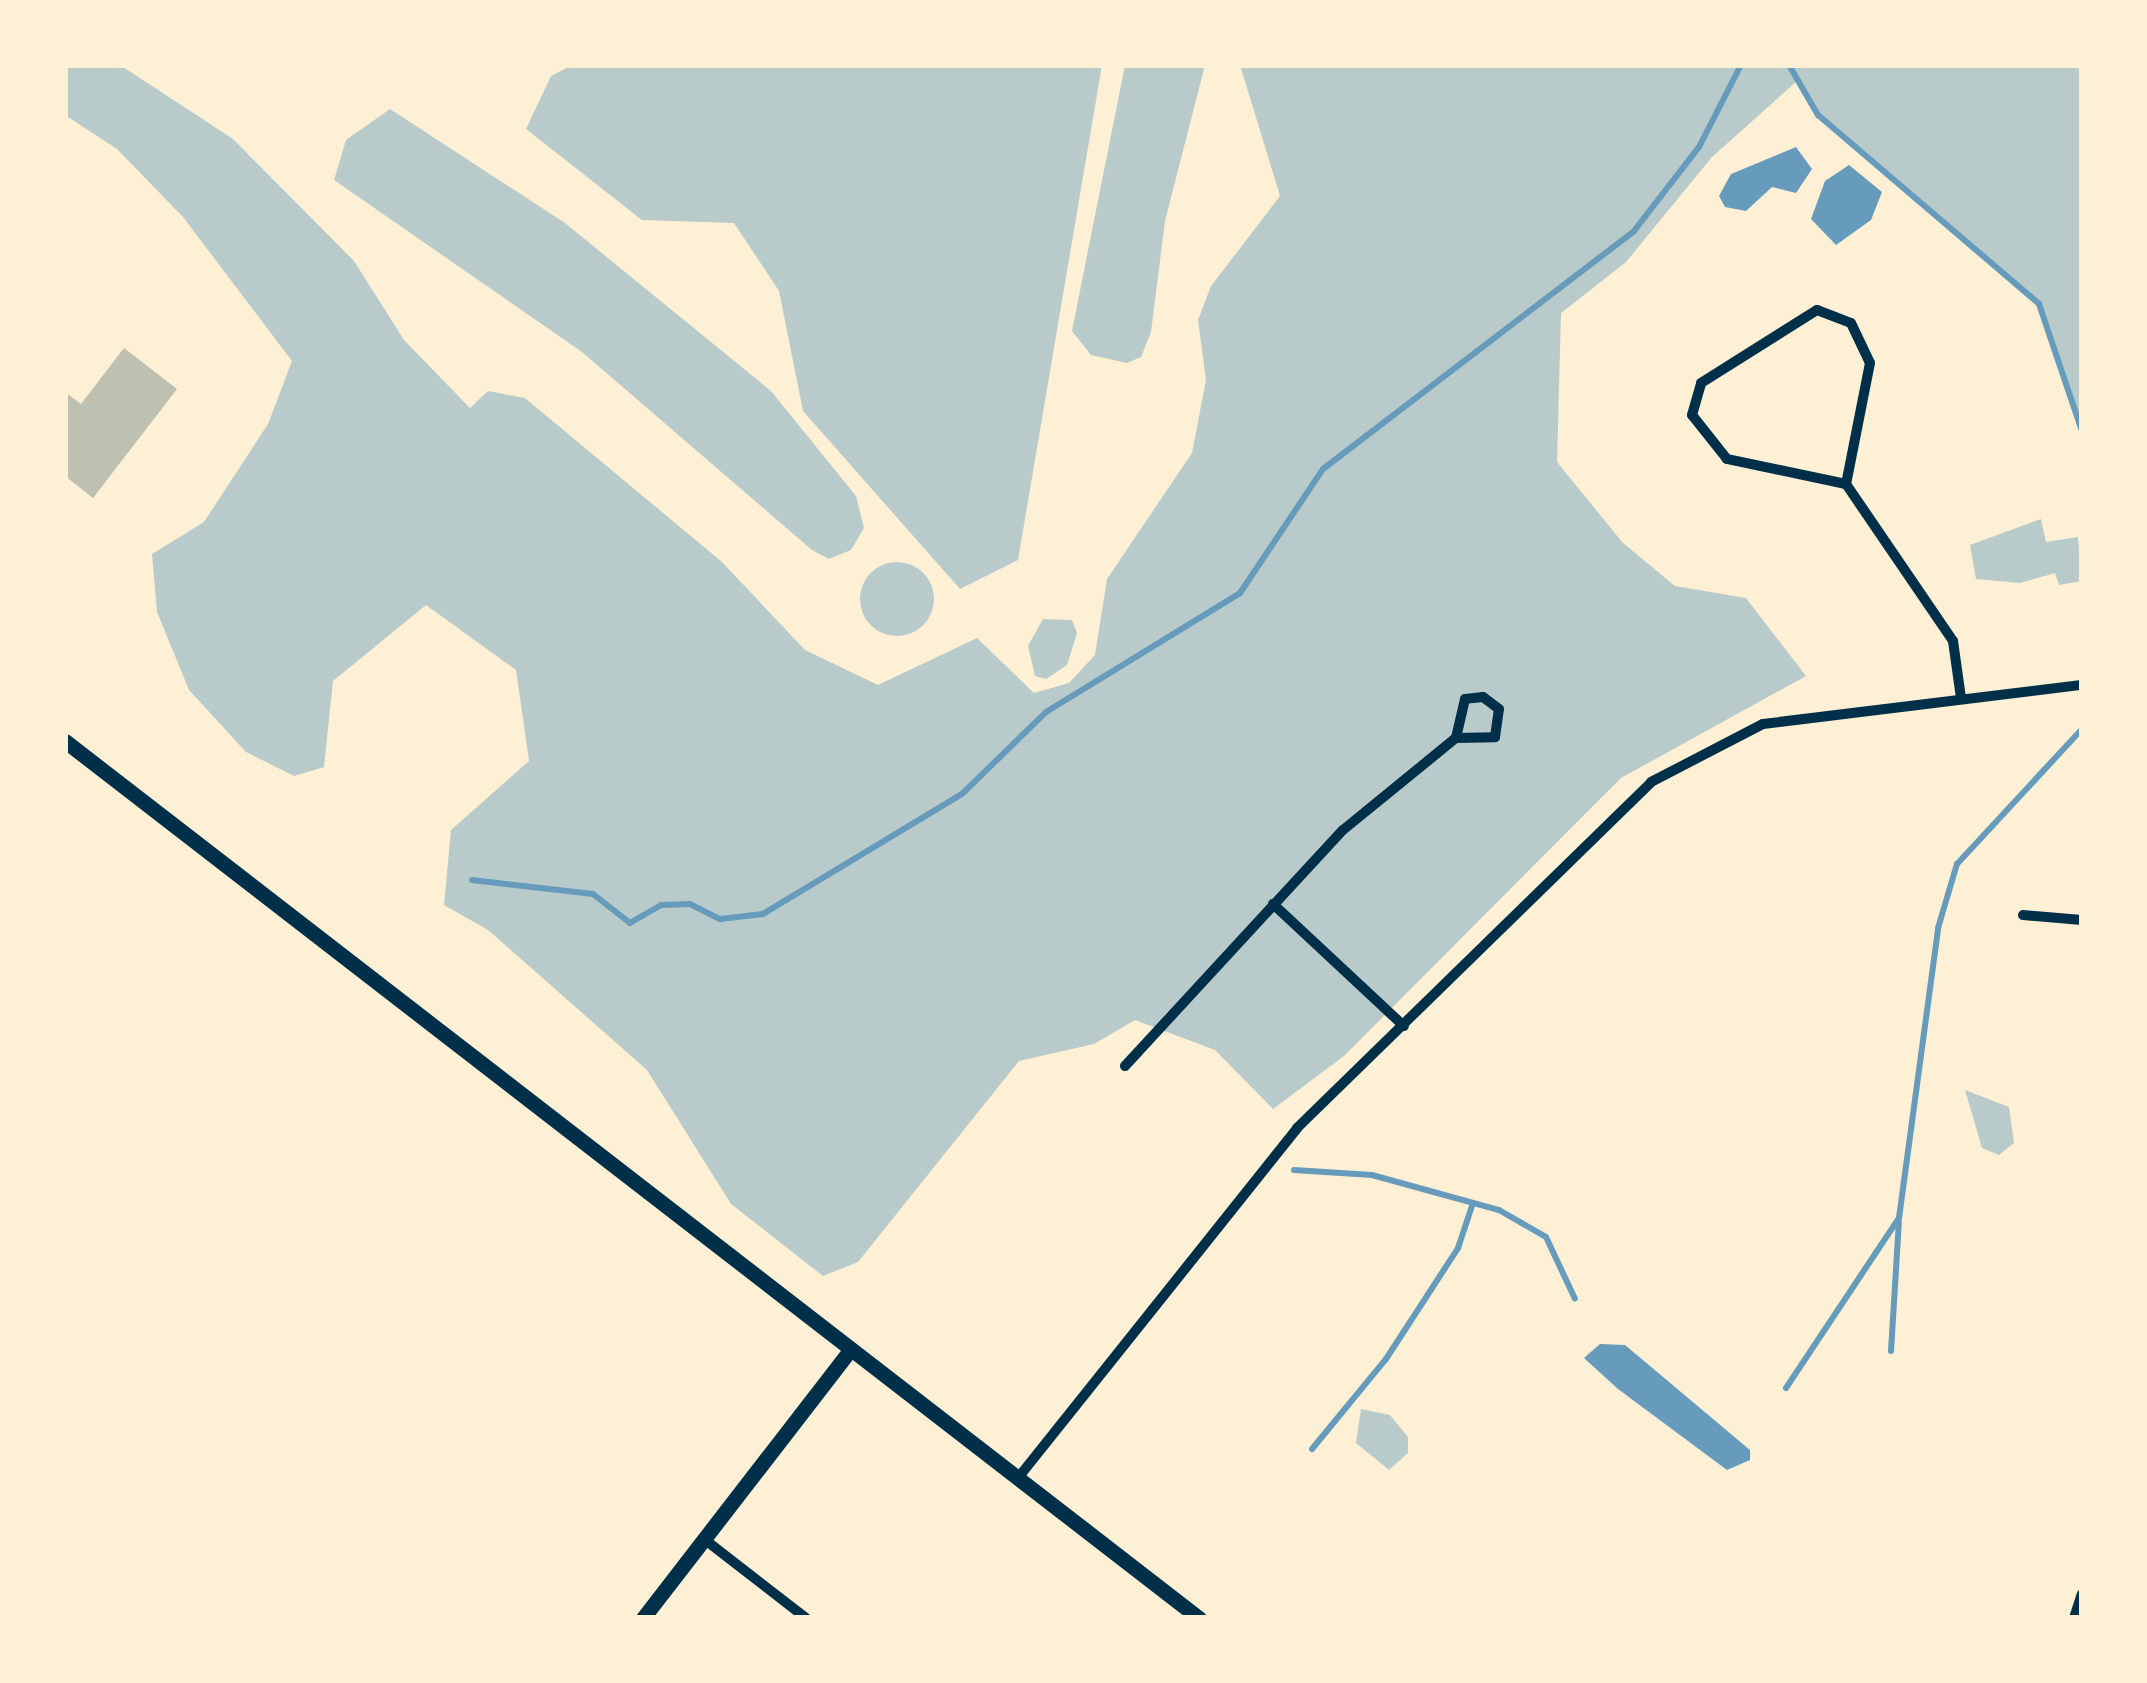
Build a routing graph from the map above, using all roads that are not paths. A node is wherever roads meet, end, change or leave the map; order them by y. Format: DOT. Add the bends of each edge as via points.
graph roads {
  1 [pos="1846,484"];
  2 [pos="2082,686"];
  3 [pos="1961,698"];
  4 [pos="1456,738"];
  5 [pos="65,741"];
  6 [pos="1273,904"];
  7 [pos="2024,916"];
  8 [pos="2082,920"];
  9 [pos="1404,1026"];
  10 [pos="1125,1066"];
  11 [pos="850,1350"];
  12 [pos="1018,1478"];
  13 [pos="704,1539"];
  14 [pos="2082,1594"];
  15 [pos="643,1618"];
  16 [pos="806,1618"];
  17 [pos="1199,1618"];
  18 [pos="2074,1618"];
  1 -- 1 [label="street" via="1728,460 1692,415 1701,383 1802,316 1818,310 1851,322 1867,347 1870,376"];
  1 -- 3 [label="street" via="1953,641"];
  2 -- 3 [label="street"];
  3 -- 9 [label="street" via="1806,715 1706,747 1586,839"];
  4 -- 4 [label="street" via="1465,699 1483,697 1498,709 1494,737"];
  4 -- 6 [label="street" via="1406,770"];
  5 -- 11 [label="street"];
  6 -- 9 [label="street"];
  6 -- 10 [label="street"];
  7 -- 8 [label="street"];
  9 -- 12 [label="street" via="1269,1159"];
  11 -- 12 [label="street"];
  11 -- 13 [label="street"];
  12 -- 17 [label="street"];
  13 -- 15 [label="street"];
  13 -- 16 [label="street"];
  14 -- 18 [label="street"];
}
